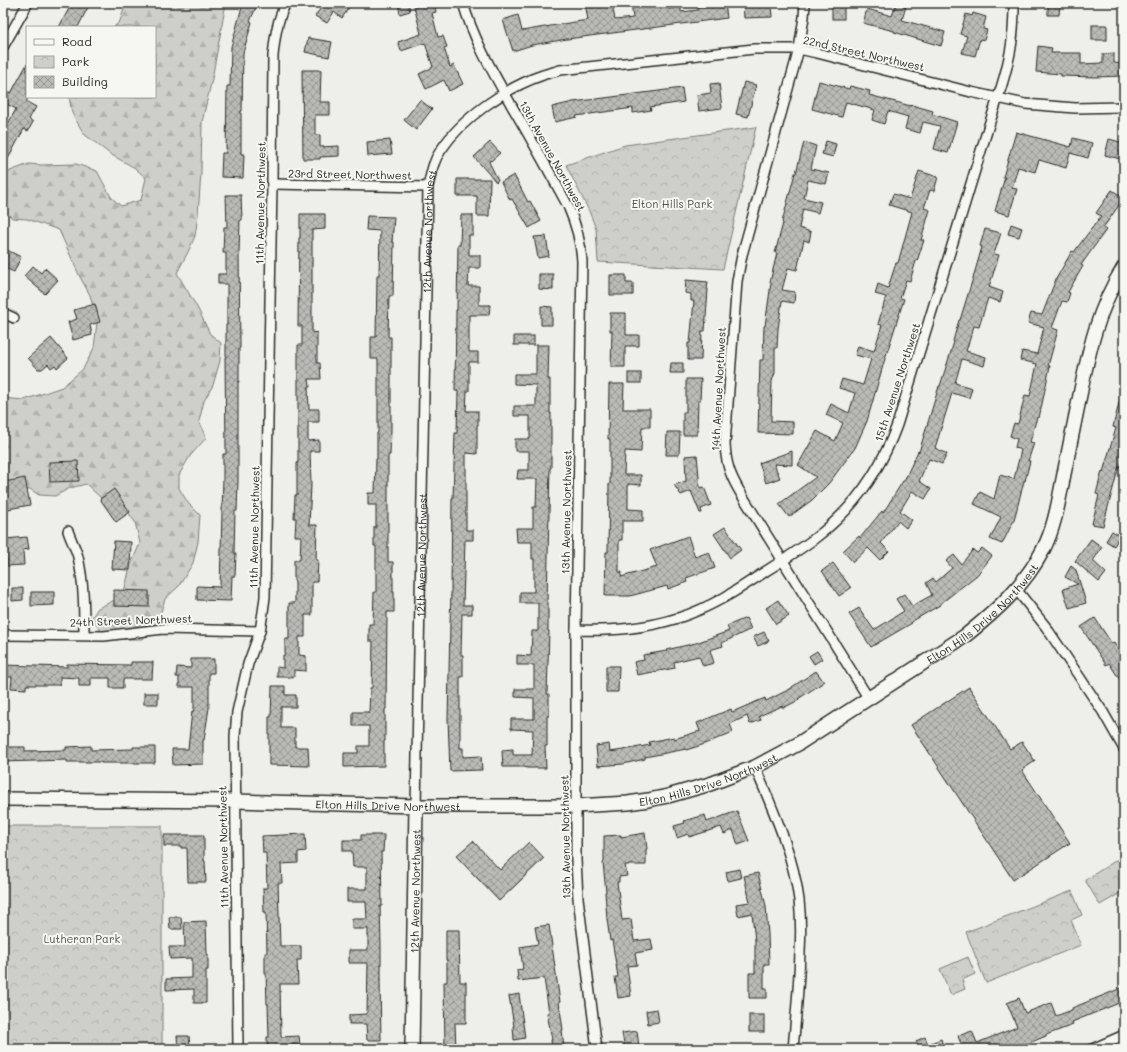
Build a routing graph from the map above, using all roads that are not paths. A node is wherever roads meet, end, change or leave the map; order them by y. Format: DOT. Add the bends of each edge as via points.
graph roads {
  1 [pos="28,3"];
  2 [pos="286,3"];
  3 [pos="463,3"];
  4 [pos="805,3"];
  5 [pos="1014,3"];
  6 [pos="3,26"];
  7 [pos="12,32"];
  8 [pos="3,47"];
  9 [pos="799,50"];
  10 [pos="505,93"];
  11 [pos="998,98"];
  12 [pos="1124,107"];
  13 [pos="272,184"];
  14 [pos="428,187"];
  15 [pos="1124,267"];
  16 [pos="3,313"];
  17 [pos="14,318"];
  18 [pos="68,531"];
  19 [pos="782,560"];
  20 [pos="1016,589"];
  21 [pos="576,630"];
  22 [pos="260,631"];
  23 [pos="3,635"];
  24 [pos="84,635"];
  25 [pos="869,699"];
  26 [pos="1124,750"];
  27 [pos="755,767"];
  28 [pos="3,799"];
  29 [pos="235,801"];
  30 [pos="416,806"];
  31 [pos="576,806"];
  32 [pos="1124,1035"];
  33 [pos="238,1049"];
  34 [pos="412,1049"];
  35 [pos="598,1049"];
  36 [pos="792,1049"];
  37 [pos="1092,1049"];
  1 -- 7 [label="street"];
  2 -- 13 [label="street, 11th Avenue Northwest" via="280,14 273,56"];
  3 -- 10 [label="street, 13th Avenue Northwest" via="474,36"];
  4 -- 9 [label="street, 14th Avenue Northwest"];
  5 -- 11 [label="street, 15th Avenue Northwest" via="1011,49"];
  6 -- 7 [label="street"];
  7 -- 8 [label="street"];
  9 -- 10 [label="street, 22nd Street Northwest" via="754,49 560,70 527,81"];
  9 -- 11 [label="street, 22nd Street Northwest"];
  9 -- 19 [label="street, 14th Avenue Northwest" via="737,281 725,444 728,469"];
  10 -- 14 [label="street, 12th Avenue Northwest" via="466,120 452,135 432,168"];
  10 -- 21 [label="street, 13th Avenue Northwest" via="568,206 577,228 581,250"];
  11 -- 12 [label="street, 22nd Street Northwest" via="1025,104 1062,107"];
  11 -- 19 [label="street, 15th Avenue Northwest" via="908,391 887,451 875,474 852,505 815,538"];
  13 -- 14 [label="street, 23rd Street Northwest"];
  13 -- 22 [label="street, 11th Avenue Northwest" via="266,580"];
  14 -- 30 [label="street, 12th Avenue Northwest"];
  15 -- 20 [label="main road, Elton Hills Drive Northwest" via="1104,304 1090,347 1051,531 1044,549"];
  16 -- 17 [label="street"];
  18 -- 24 [label="street" via="78,556 82,578"];
  19 -- 21 [label="street, 15th Avenue Northwest" via="723,598 678,618 624,630"];
  19 -- 25 [label="street, 14th Avenue Northwest"];
  20 -- 25 [label="main road, Elton Hills Drive Northwest" via="964,636"];
  20 -- 26 [label="street" via="1051,634 1103,712"];
  21 -- 31 [label="street, 13th Avenue Northwest"];
  22 -- 24 [label="street, 24th Street Northwest" via="163,629 104,636"];
  22 -- 29 [label="street, 11th Avenue Northwest" via="248,664 237,712"];
  23 -- 24 [label="street, 24th Street Northwest"];
  25 -- 27 [label="main road, Elton Hills Drive Northwest" via="798,744"];
  27 -- 31 [label="main road, Elton Hills Drive Northwest" via="668,796 628,803"];
  27 -- 36 [label="street" via="791,859 799,900 800,971"];
  28 -- 29 [label="main road, Elton Hills Drive Northwest"];
  29 -- 30 [label="main road, Elton Hills Drive Northwest"];
  29 -- 33 [label="street, 11th Avenue Northwest"];
  30 -- 31 [label="main road, Elton Hills Drive Northwest"];
  30 -- 34 [label="main road, 12th Avenue Northwest"];
  31 -- 35 [label="street, 13th Avenue Northwest" via="578,898"];
  32 -- 37 [label="street"];
}
